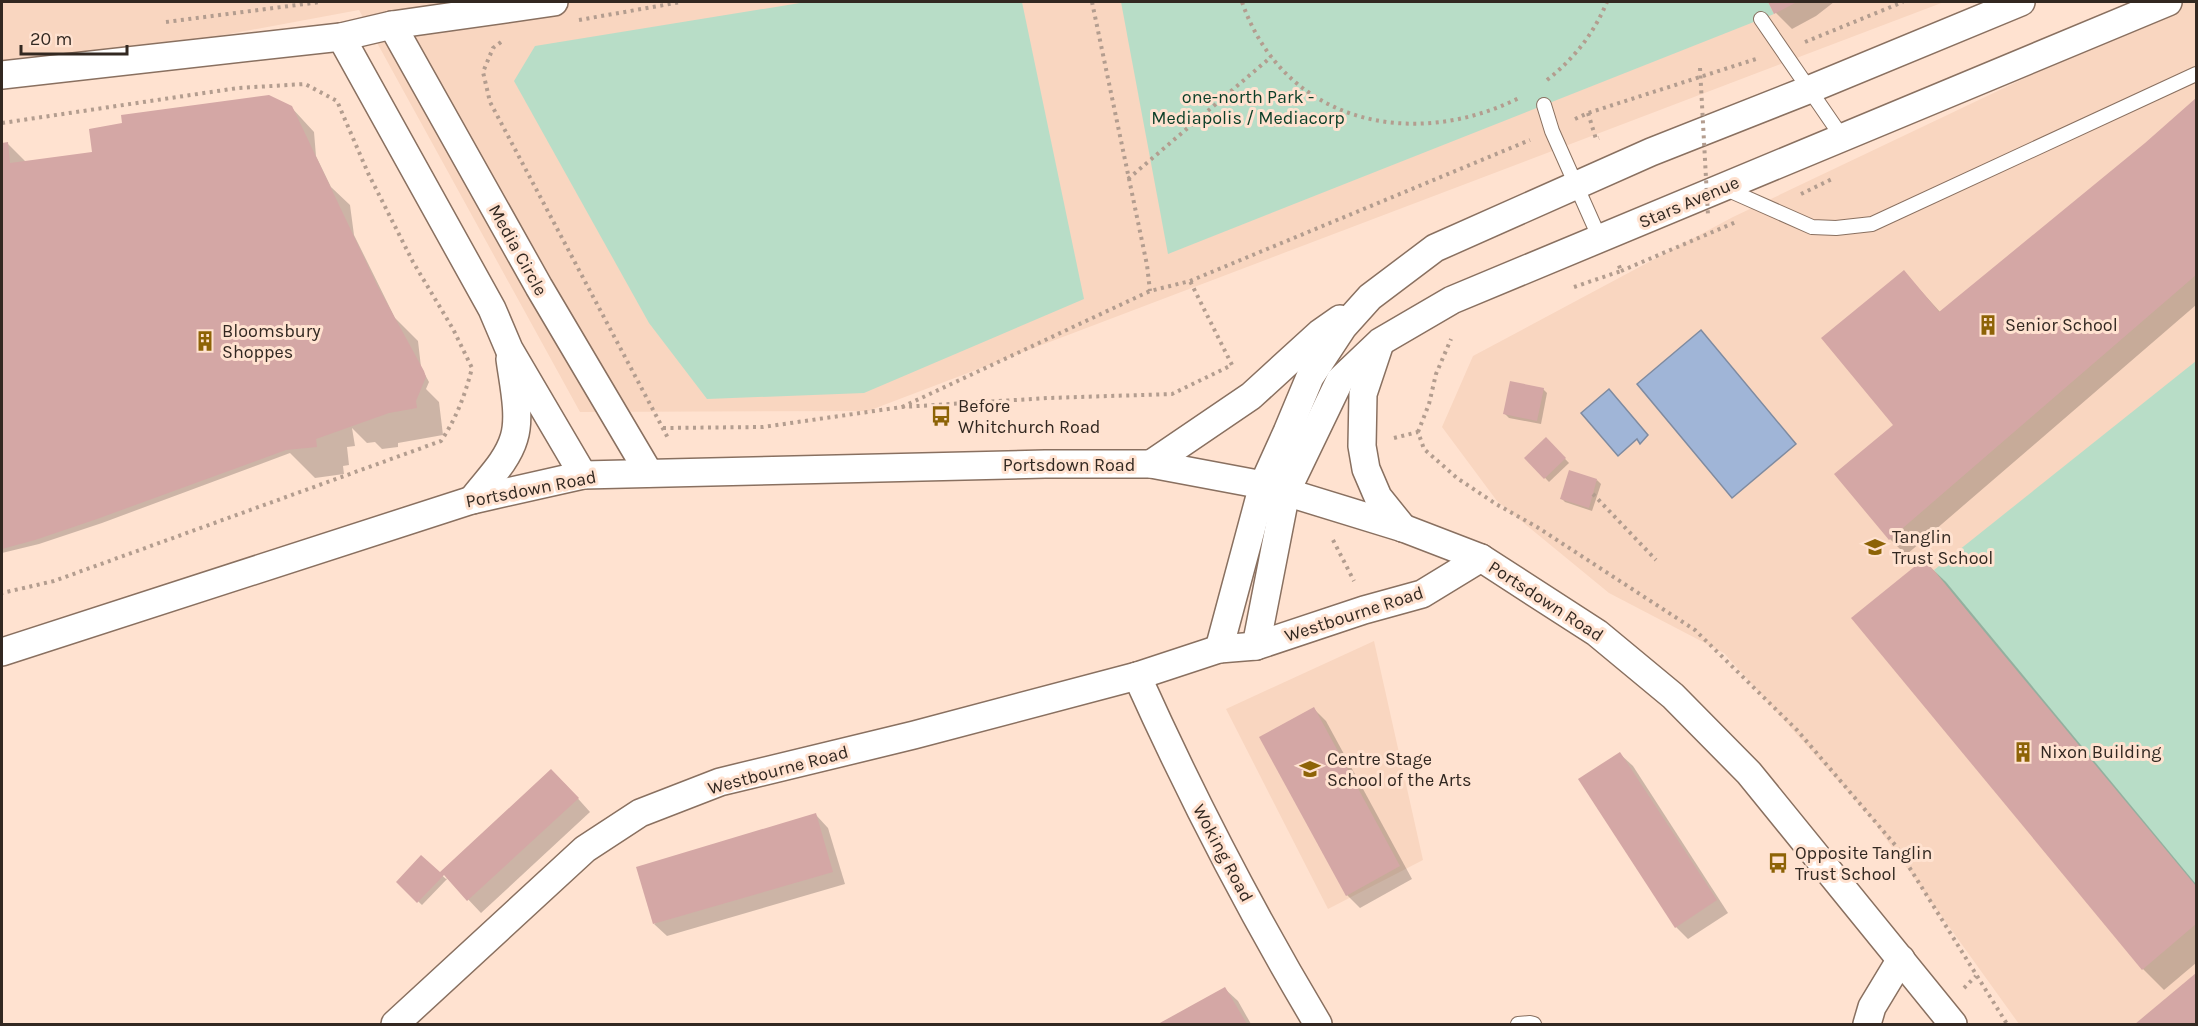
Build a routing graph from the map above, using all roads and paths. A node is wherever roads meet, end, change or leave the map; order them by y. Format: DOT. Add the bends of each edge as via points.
graph roads {
  1 [pos="554,2"];
  2 [pos="681,2"];
  3 [pos="1092,2"];
  4 [pos="1242,2"];
  5 [pos="1607,2"];
  6 [pos="1903,2"];
  7 [pos="2021,2"];
  8 [pos="2168,2"];
  9 [pos="1761,19"];
  10 [pos="573,21"];
  11 [pos="392,25"];
  12 [pos="341,37"];
  13 [pos="508,37"];
  14 [pos="1783,51"];
  15 [pos="1271,57"];
  16 [pos="1700,68"];
  17 [pos="2196,74"];
  18 [pos="2,75"];
  19 [pos="1544,83"];
  20 [pos="1808,90"];
  21 [pos="1524,95"];
  22 [pos="1544,105"];
  23 [pos="1588,113"];
  24 [pos="2,123"];
  25 [pos="1552,130"];
  26 [pos="1842,137"];
  27 [pos="1596,139"];
  28 [pos="1128,179"];
  29 [pos="1577,184"];
  30 [pos="1723,187"];
  31 [pos="1708,215"];
  32 [pos="1607,247"];
  33 [pos="1190,281"];
  34 [pos="1569,288"];
  35 [pos="1150,291"];
  36 [pos="1370,297"];
  37 [pos="1455,336"];
  38 [pos="1380,342"];
  39 [pos="509,349"];
  40 [pos="902,407"];
  41 [pos="663,428"];
  42 [pos="1418,432"];
  43 [pos="1393,438"];
  44 [pos="1151,464"];
  45 [pos="687,472"];
  46 [pos="649,473"];
  47 [pos="583,475"];
  48 [pos="1274,488"];
  49 [pos="1593,494"];
  50 [pos="472,500"];
  51 [pos="1403,528"];
  52 [pos="1330,534"];
  53 [pos="1481,558"];
  54 [pos="1656,561"];
  55 [pos="2,593"];
  56 [pos="1364,610"];
  57 [pos="1256,646"];
  58 [pos="1219,649"];
  59 [pos="2,652"];
  60 [pos="1137,676"];
  61 [pos="1901,959"];
  62 [pos="403,1022"];
  63 [pos="1318,1024"];
  64 [pos="1518,1024"];
  65 [pos="1534,1024"];
  66 [pos="1867,1024"];
  67 [pos="1953,1024"];
  68 [pos="2007,1024"];
  1 -- 11 [label="street"];
  2 -- 10 [label="path"];
  3 -- 28 [label="path"];
  4 -- 15 [label="path" via="1251,26"];
  5 -- 19 [label="path" via="1581,47"];
  6 -- 14 [label="path"];
  7 -- 20 [label="street"];
  8 -- 26 [label="street, Stars Avenue"];
  9 -- 14 [label="lane"];
  11 -- 12 [label="street"];
  11 -- 46 [label="street, Media Circle"];
  12 -- 18 [label="street"];
  12 -- 39 [label="street" via="492,309"];
  13 -- 41 [label="path" via="494,48 483,72 490,102"];
  14 -- 20 [label="lane"];
  14 -- 23 [label="path"];
  15 -- 21 [label="path" via="1297,84 1321,100 1376,122 1435,123 1476,114"];
  15 -- 28 [label="path"];
  16 -- 31 [label="path, bridge"];
  17 -- 30 [label="lane" via="1872,224 1812,227"];
  20 -- 26 [label="lane"];
  20 -- 29 [label="street"];
  22 -- 25 [label="lane"];
  23 -- 25 [label="path"];
  23 -- 27 [label="path"];
  24 -- 55 [label="path" via="238,88 305,84 337,101 378,193 472,368 464,400 441,441 54,581"];
  25 -- 29 [label="lane"];
  25 -- 33 [label="path"];
  26 -- 30 [label="street, Stars Avenue"];
  28 -- 35 [label="path"];
  29 -- 32 [label="lane"];
  29 -- 36 [label="street" via="1435,248"];
  30 -- 32 [label="street, Stars Avenue"];
  32 -- 34 [label="path" via="1621,271"];
  32 -- 38 [label="street, Stars Avenue" via="1452,300"];
  33 -- 35 [label="path"];
  33 -- 40 [label="path" via="1232,365 1172,394"];
  35 -- 40 [label="path"];
  36 -- 44 [label="street" via="1320,333 1251,396"];
  36 -- 48 [label="street" via="1343,327 1310,377 1287,432"];
  37 -- 42 [label="path" via="1444,352"];
  38 -- 48 [label="street, Stars Avenue" via="1340,380"];
  38 -- 51 [label="street" via="1363,394 1362,446 1378,496"];
  39 -- 47 [label="street"];
  39 -- 50 [label="street" via="516,409 514,438 504,459"];
  40 -- 41 [label="path" via="763,427"];
  41 -- 45 [label="path"];
  42 -- 43 [label="path"];
  42 -- 68 [label="path" via="1424,449 1457,478 1695,630 1797,730 1896,846"];
  44 -- 45 [label="street, Portsdown Road"];
  44 -- 48 [label="street, Portsdown Road"];
  45 -- 46 [label="street, Portsdown Road"];
  46 -- 47 [label="street, Portsdown Road"];
  47 -- 50 [label="street, Portsdown Road"];
  48 -- 51 [label="street, Portsdown Road"];
  48 -- 57 [label="street, Westbourne Road"];
  48 -- 58 [label="street"];
  49 -- 54 [label="path"];
  50 -- 59 [label="street, Portsdown Road"];
  51 -- 53 [label="street, Portsdown Road"];
  52 -- 56 [label="path" via="1352,575"];
  53 -- 56 [label="street, Westbourne Road" via="1422,594"];
  53 -- 61 [label="street, Portsdown Road" via="1597,633 1673,696 1749,773"];
  56 -- 57 [label="street, Westbourne Road"];
  57 -- 58 [label="street, Westbourne Road"];
  58 -- 60 [label="street, Westbourne Road"];
  60 -- 62 [label="street, Westbourne Road" via="720,782 640,813 585,849"];
  60 -- 63 [label="street, Woking Road" via="1179,770"];
  61 -- 66 [label="street" via="1872,1007"];
  61 -- 67 [label="street, Portsdown Road"];
  64 -- 65 [label="lane"];
}
